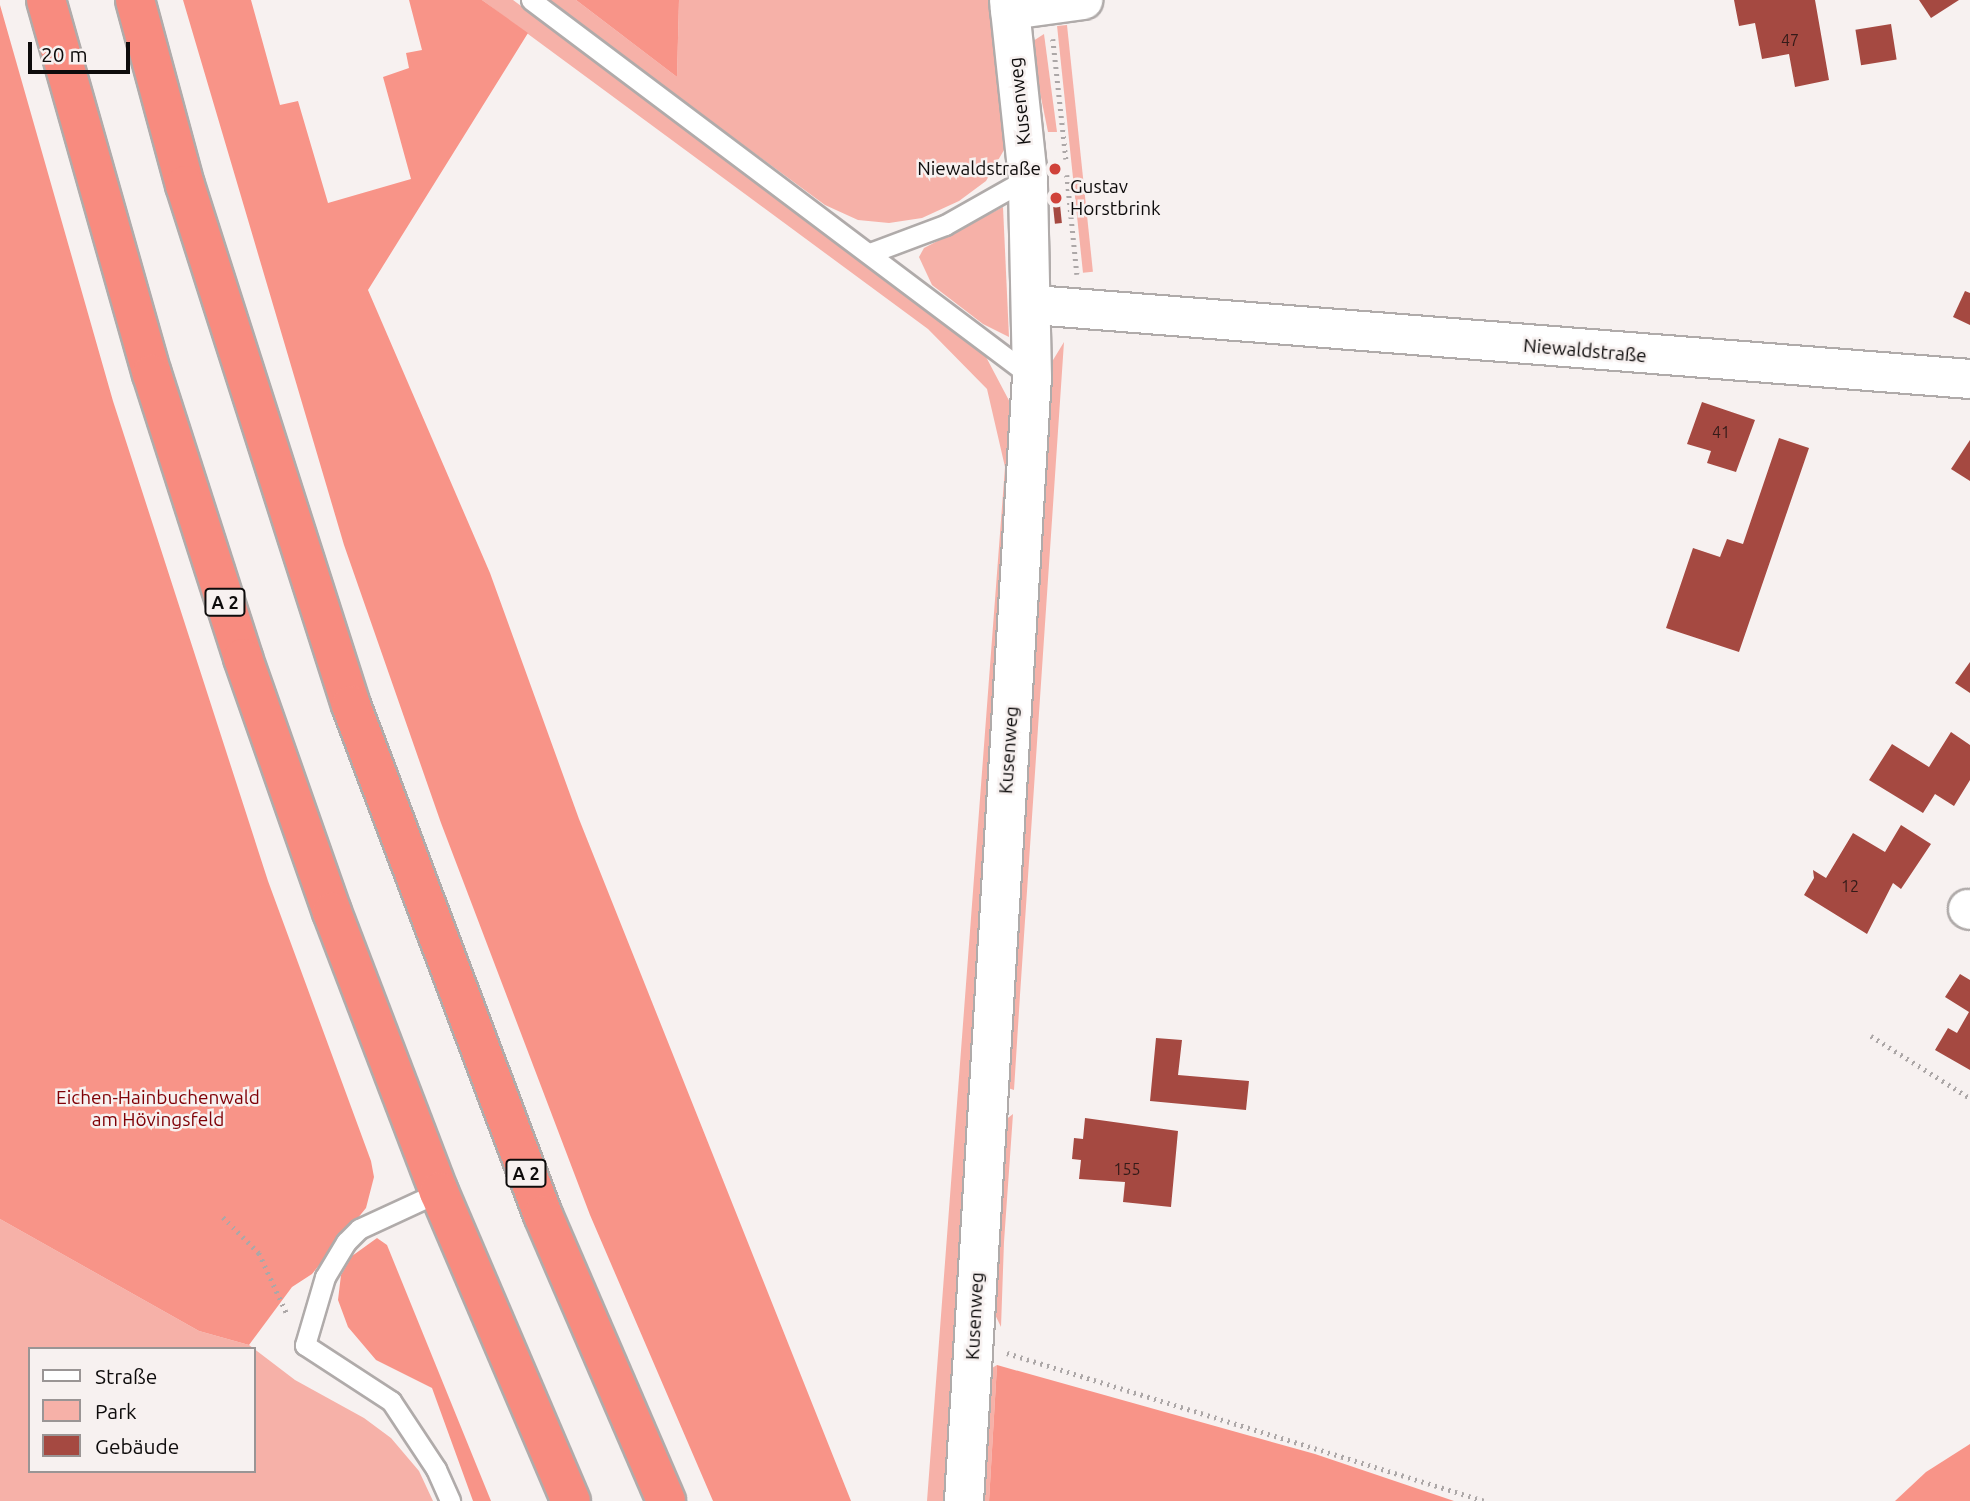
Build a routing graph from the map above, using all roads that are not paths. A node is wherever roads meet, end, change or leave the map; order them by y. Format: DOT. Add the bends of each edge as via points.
graph roads {
  1 [pos="46,0"];
  2 [pos="135,0"];
  3 [pos="531,0"];
  4 [pos="1067,2"];
  5 [pos="1009,5"];
  6 [pos="1028,177"];
  7 [pos="870,253"];
  8 [pos="1034,305"];
  9 [pos="1032,377"];
  10 [pos="1970,379"];
  11 [pos="439,1192"];
  12 [pos="450,1501"];
  13 [pos="572,1501"];
  14 [pos="666,1501"];
  15 [pos="964,1501"];
  1 -- 11 [label="highway, A 2" via="152,374 243,659 332,912"];
  2 -- 14 [label="highway, A 2" via="185,185 351,705 543,1215"];
  3 -- 7 [label="lane"];
  4 -- 5 [label="street"];
  5 -- 6 [label="street, Kusenweg"];
  6 -- 7 [label="lane" via="945,225"];
  6 -- 8 [label="street, Kusenweg"];
  7 -- 9 [label="lane"];
  8 -- 9 [label="street, Kusenweg"];
  8 -- 10 [label="street, Niewaldstraße"];
  9 -- 15 [label="street, Kusenweg"];
  11 -- 12 [label="lane" via="359,1229 346,1242 325,1276 305,1345 391,1401 436,1469"];
  11 -- 13 [label="highway, A 2"];
}
